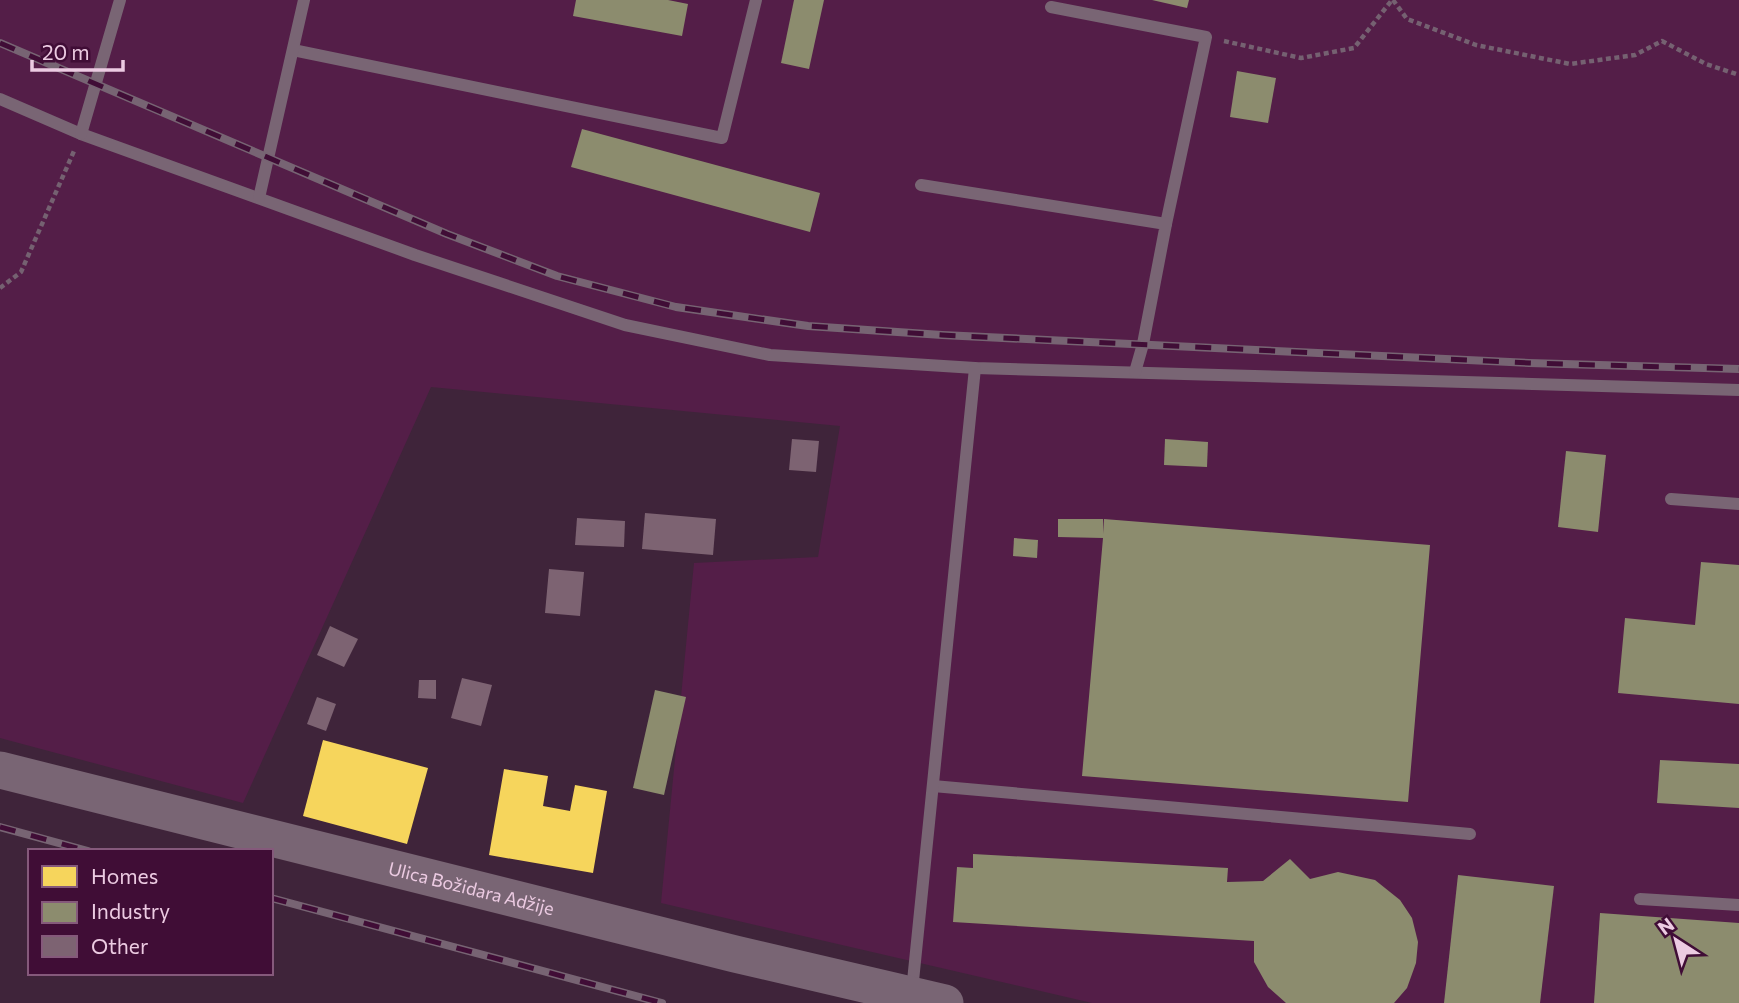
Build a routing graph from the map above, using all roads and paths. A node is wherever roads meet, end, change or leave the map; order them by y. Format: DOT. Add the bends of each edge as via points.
graph roads {
  1 [pos="120,0"];
  2 [pos="304,0"];
  3 [pos="756,0"];
  4 [pos="1393,0"];
  5 [pos="1051,7"];
  6 [pos="1206,37"];
  7 [pos="293,50"];
  8 [pos="1739,75"];
  9 [pos="0,99"];
  10 [pos="81,134"];
  11 [pos="921,186"];
  12 [pos="260,198"];
  13 [pos="1166,225"];
  14 [pos="0,277"];
  15 [pos="9,281"];
  16 [pos="0,288"];
  17 [pos="975,368"];
  18 [pos="1135,372"];
  19 [pos="1739,390"];
  20 [pos="1671,499"];
  21 [pos="1739,504"];
  22 [pos="0,769"];
  23 [pos="933,786"];
  24 [pos="1470,834"];
  25 [pos="1640,899"];
  26 [pos="1739,905"];
  27 [pos="928,999"];
  1 -- 10 [label="lane"];
  2 -- 7 [label="lane"];
  3 -- 7 [label="lane" via="722,138"];
  4 -- 6 [label="path" via="1354,48 1301,58"];
  4 -- 8 [label="path" via="1407,19 1476,45 1570,64 1636,55 1662,41"];
  5 -- 6 [label="lane"];
  6 -- 13 [label="lane"];
  7 -- 12 [label="lane"];
  9 -- 10 [label="lane"];
  10 -- 12 [label="lane"];
  10 -- 15 [label="path" via="21,272"];
  11 -- 13 [label="lane"];
  12 -- 17 [label="lane" via="625,325 770,355"];
  13 -- 18 [label="lane"];
  14 -- 15 [label="path"];
  15 -- 16 [label="path"];
  17 -- 18 [label="lane"];
  17 -- 23 [label="lane"];
  18 -- 19 [label="lane"];
  20 -- 21 [label="lane"];
  22 -- 27 [label="main road, Ulica Božidara Adžije"];
  23 -- 24 [label="lane"];
  23 -- 27 [label="lane"];
  25 -- 26 [label="lane"];
}
